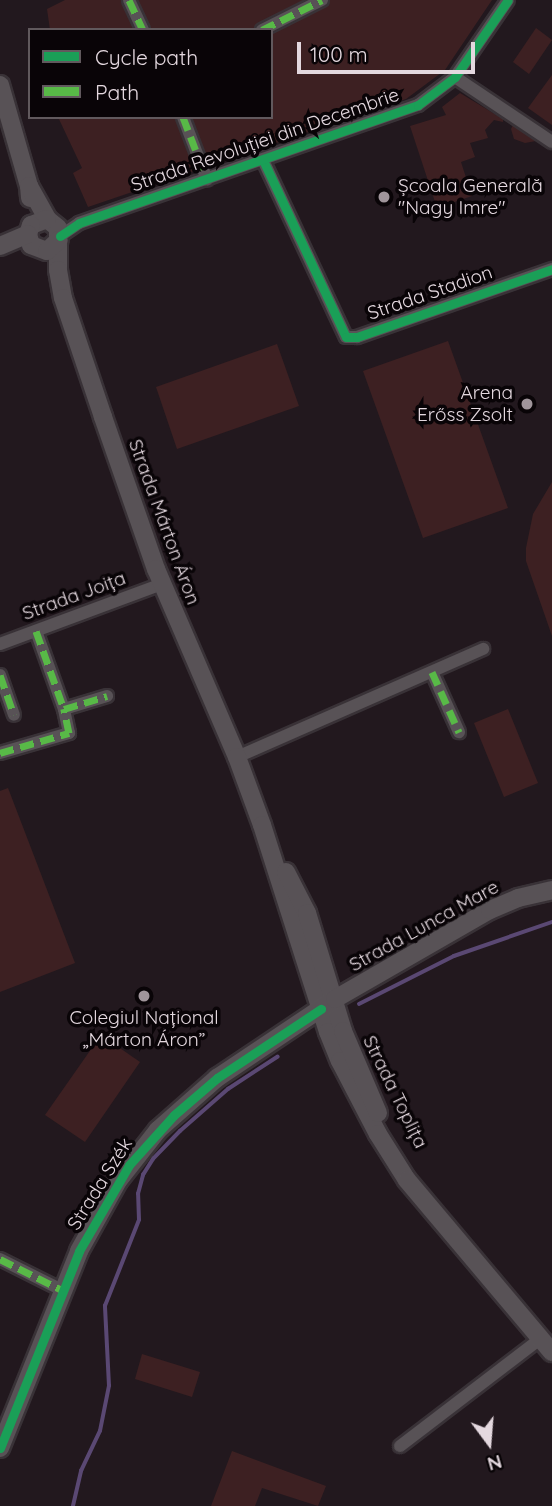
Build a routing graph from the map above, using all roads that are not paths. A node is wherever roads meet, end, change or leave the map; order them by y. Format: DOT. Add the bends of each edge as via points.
graph roads {
  1 [pos="129,0"];
  2 [pos="322,0"];
  3 [pos="508,0"];
  4 [pos="142,28"];
  5 [pos="266,28"];
  6 [pos="455,78"];
  7 [pos="0,85"];
  8 [pos="184,119"];
  9 [pos="552,142"];
  10 [pos="264,160"];
  11 [pos="207,180"];
  12 [pos="44,234"];
  13 [pos="1,246"];
  14 [pos="552,269"];
  15 [pos="63,298"];
  16 [pos="162,584"];
  17 [pos="36,631"];
  18 [pos="0,644"];
  19 [pos="483,649"];
  20 [pos="432,672"];
  21 [pos="0,675"];
  22 [pos="107,696"];
  23 [pos="64,709"];
  24 [pos="14,715"];
  25 [pos="459,732"];
  26 [pos="0,753"];
  27 [pos="237,757"];
  28 [pos="552,891"];
  29 [pos="328,1004"];
  30 [pos="0,1259"];
  31 [pos="62,1290"];
  32 [pos="546,1345"];
  33 [pos="400,1446"];
  34 [pos="0,1448"];
  1 -- 4 [label="street"];
  2 -- 5 [label="street"];
  3 -- 6 [label="street, Strada Revoluției din Decembrie"];
  6 -- 9 [label="street"];
  6 -- 10 [label="street, Strada Revoluției din Decembrie" via="407,110"];
  7 -- 12 [label="main road"];
  8 -- 11 [label="street"];
  10 -- 11 [label="street, Strada Revoluției din Decembrie"];
  10 -- 14 [label="street, Strada Stadion" via="346,337"];
  11 -- 12 [label="street, Strada Revoluției din Decembrie"];
  12 -- 13 [label="main road"];
  12 -- 15 [label="main road, Strada Márton Áron"];
  12 -- 15 [label="main road, Strada Márton Áron"];
  15 -- 16 [label="main road, Strada Márton Áron"];
  16 -- 17 [label="street, Strada Joița"];
  16 -- 27 [label="main road, Strada Márton Áron"];
  17 -- 18 [label="street, Strada Joița"];
  17 -- 23 [label="street"];
  19 -- 20 [label="street"];
  20 -- 25 [label="street"];
  20 -- 27 [label="street"];
  21 -- 24 [label="street"];
  22 -- 23 [label="street"];
  23 -- 26 [label="street" via="69,733"];
  27 -- 29 [label="main road, Strada Márton Áron"];
  28 -- 29 [label="main road, Strada Lunca Mare" via="490,910"];
  29 -- 31 [label="main road, Strada Szék" via="218,1079 148,1142 99,1213"];
  29 -- 32 [label="main road, Strada Toplița" via="333,1046 360,1103 400,1169"];
  30 -- 31 [label="street"];
  31 -- 34 [label="main road, Strada Szék"];
  32 -- 33 [label="street"];
}
